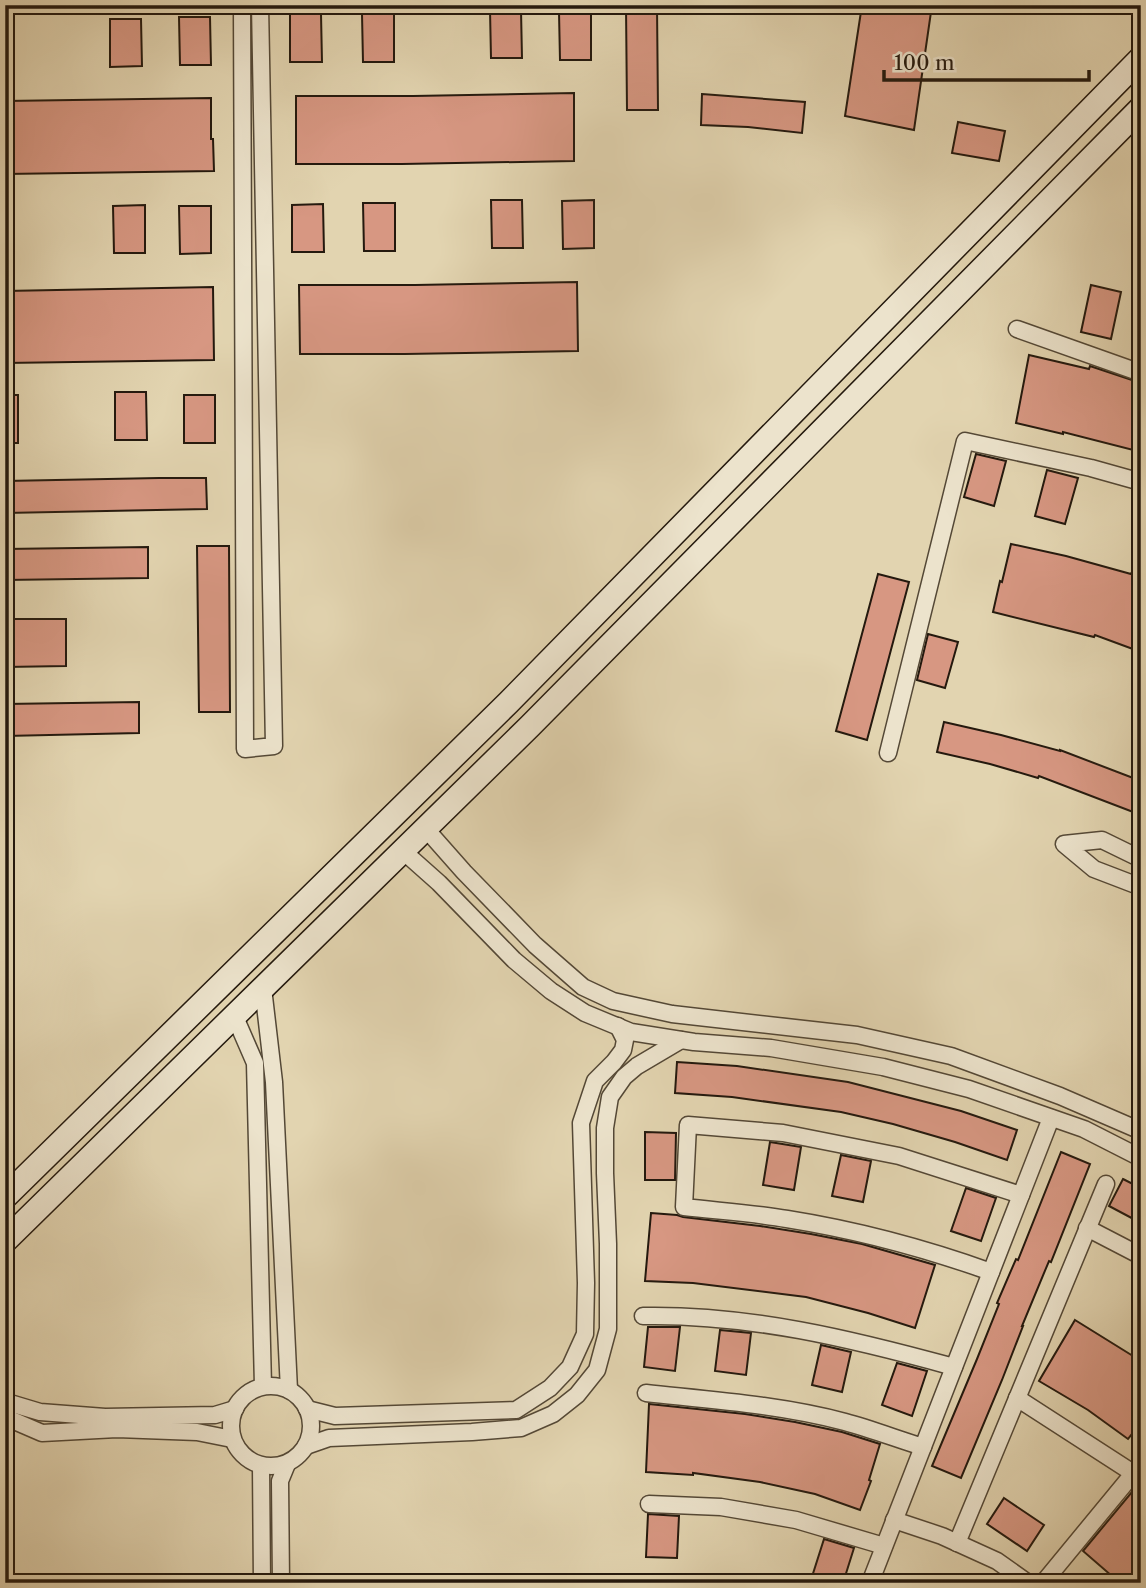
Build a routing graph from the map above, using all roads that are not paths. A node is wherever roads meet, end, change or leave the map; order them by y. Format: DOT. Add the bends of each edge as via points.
graph roads {
  1 [pos="242,5"];
  2 [pos="260,5"];
  3 [pos="1141,58"];
  4 [pos="1141,107"];
  5 [pos="1017,329"];
  6 [pos="1141,373"];
  7 [pos="1141,482"];
  8 [pos="888,753"];
  9 [pos="426,829"];
  10 [pos="402,851"];
  11 [pos="1141,859"];
  12 [pos="1141,887"];
  13 [pos="263,988"];
  14 [pos="235,1017"];
  15 [pos="618,1026"];
  16 [pos="681,1040"];
  17 [pos="1051,1118"];
  18 [pos="1141,1131"];
  19 [pos="1141,1158"];
  20 [pos="1106,1184"];
  21 [pos="1021,1195"];
  22 [pos="5,1197"];
  23 [pos="1087,1228"];
  24 [pos="5,1241"];
  25 [pos="1141,1256"];
  26 [pos="991,1272"];
  27 [pos="643,1317"];
  28 [pos="954,1367"];
  29 [pos="263,1386"];
  30 [pos="289,1390"];
  31 [pos="646,1393"];
  32 [pos="1017,1398"];
  33 [pos="5,1400"];
  34 [pos="234,1409"];
  35 [pos="307,1409"];
  36 [pos="5,1418"];
  37 [pos="232,1439"];
  38 [pos="306,1446"];
  39 [pos="923,1447"];
  40 [pos="287,1464"];
  41 [pos="261,1466"];
  42 [pos="1137,1468"];
  43 [pos="649,1504"];
  44 [pos="894,1520"];
  45 [pos="957,1543"];
  46 [pos="884,1546"];
  47 [pos="262,1583"];
  48 [pos="281,1583"];
  49 [pos="870,1583"];
  50 [pos="1028,1583"];
  51 [pos="1043,1583"];
  1 -- 2 [label="street" via="245,749 274,746"];
  3 -- 22 [label="main road" via="508,703"];
  4 -- 9 [label="main road"];
  5 -- 6 [label="street"];
  7 -- 8 [label="street" via="965,440"];
  9 -- 10 [label="main road"];
  9 -- 18 [label="street" via="536,945 583,987 613,1001 672,1014 857,1035 951,1056"];
  10 -- 13 [label="main road"];
  10 -- 15 [label="street" via="532,976 585,1013"];
  11 -- 12 [label="street" via="1102,841 1064,844 1094,869"];
  13 -- 14 [label="main road"];
  13 -- 30 [label="street" via="274,1082"];
  14 -- 24 [label="main road"];
  14 -- 29 [label="street" via="255,1063"];
  15 -- 16 [label="street"];
  15 -- 35 [label="street" via="625,1040 623,1050 595,1081 581,1123 584,1334 570,1367 550,1388 516,1409 335,1416"];
  16 -- 17 [label="street" via="771,1048 883,1067 970,1089"];
  16 -- 38 [label="street" via="637,1066 611,1097 605,1128 607,1329 597,1370 577,1395 553,1414 521,1428 329,1438"];
  17 -- 19 [label="street"];
  17 -- 21 [label="street"];
  20 -- 23 [label="street"];
  21 -- 26 [label="street"];
  21 -- 26 [label="street" via="899,1156 783,1133 688,1125 684,1207 785,1218 885,1239"];
  23 -- 25 [label="street"];
  23 -- 32 [label="street"];
  26 -- 28 [label="street"];
  27 -- 28 [label="street" via="683,1315 794,1328"];
  28 -- 39 [label="street"];
  29 -- 30 [label="street"];
  29 -- 34 [label="street" via="250,1391"];
  30 -- 35 [label="street"];
  31 -- 39 [label="street" via="805,1414"];
  32 -- 42 [label="street"];
  32 -- 45 [label="street"];
  33 -- 34 [label="street" via="40,1412 105,1417 215,1415"];
  34 -- 37 [label="street"];
  35 -- 38 [label="street" via="311,1434"];
  36 -- 37 [label="street" via="42,1433 117,1429 197,1432"];
  37 -- 41 [label="street" via="238,1451"];
  38 -- 40 [label="street"];
  39 -- 44 [label="street"];
  40 -- 41 [label="street"];
  40 -- 48 [label="street" via="280,1481"];
  41 -- 47 [label="street"];
  42 -- 51 [label="street"];
  43 -- 46 [label="street" via="722,1507 796,1520"];
  44 -- 45 [label="street"];
  44 -- 46 [label="street"];
  45 -- 50 [label="street" via="997,1561"];
  46 -- 49 [label="street"];
}
